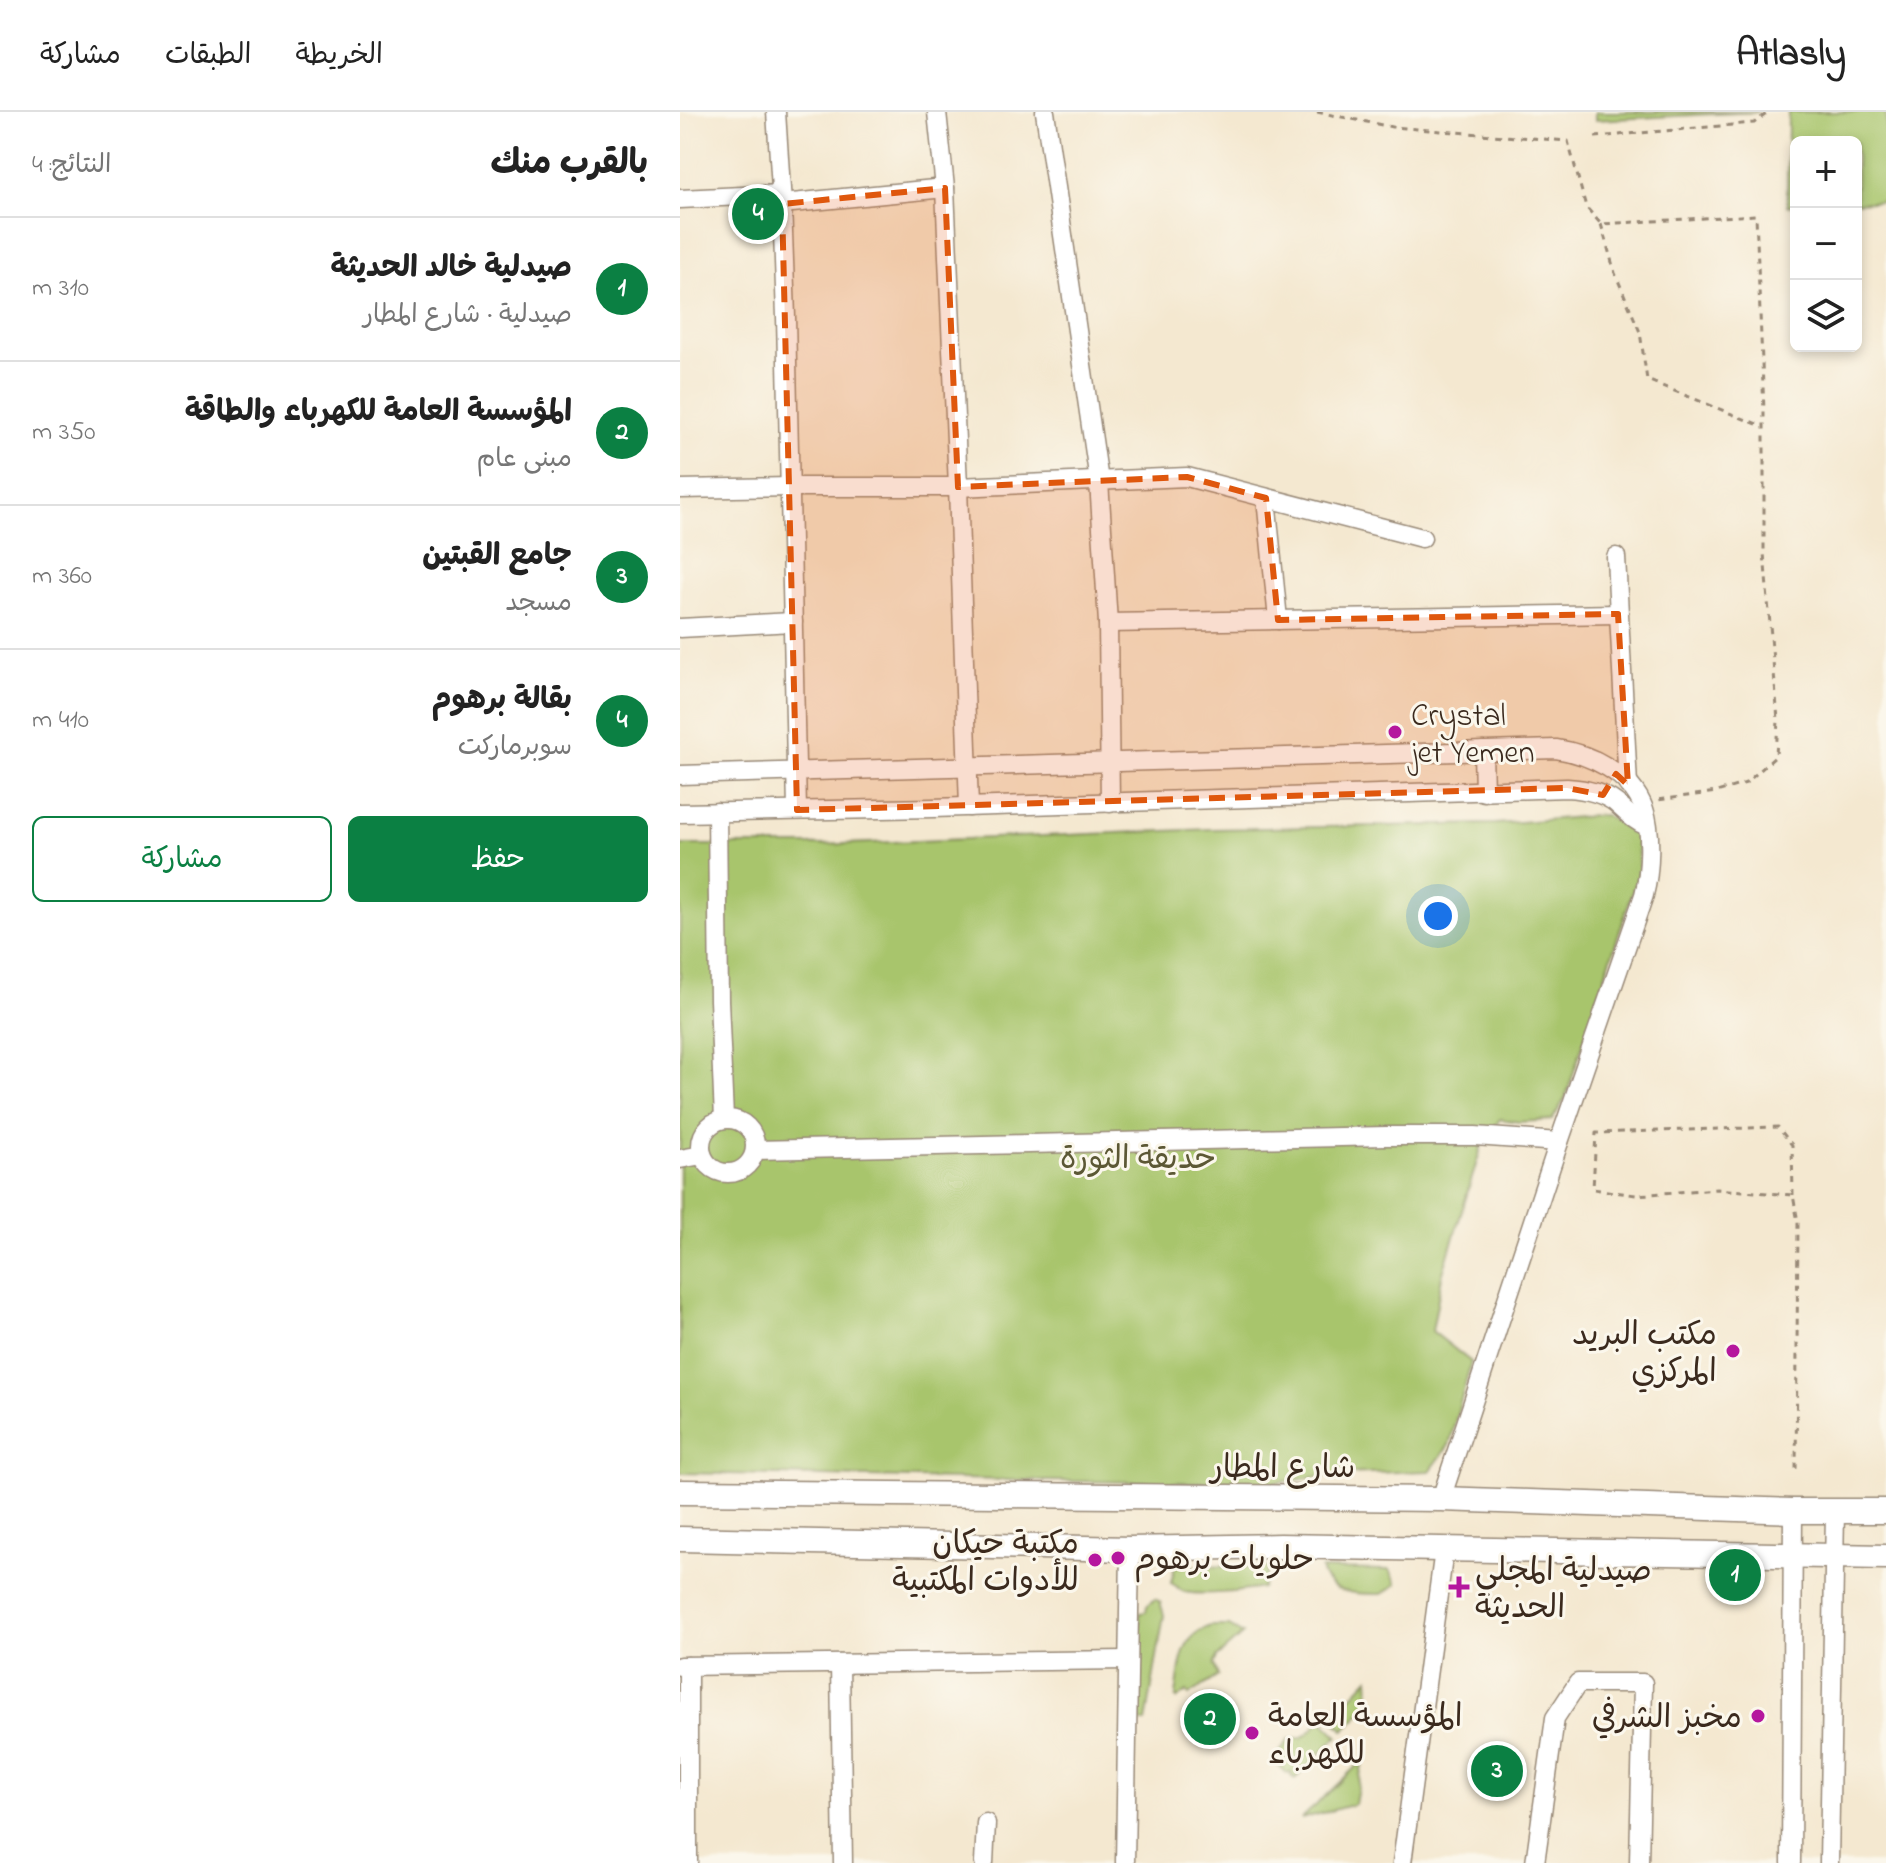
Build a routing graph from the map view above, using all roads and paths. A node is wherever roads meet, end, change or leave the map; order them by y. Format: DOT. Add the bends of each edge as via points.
graph roads {
  1 [pos="776,112"];
  2 [pos="937,112"];
  3 [pos="1045,112"];
  4 [pos="1317,112"];
  5 [pos="1769,112"];
  6 [pos="1595,137"];
  7 [pos="945,188"];
  8 [pos="680,199"];
  9 [pos="782,199"];
  10 [pos="1601,224"];
  11 [pos="1764,427"];
  12 [pos="1099,481"];
  13 [pos="789,487"];
  14 [pos="958,487"];
  15 [pos="680,489"];
  16 [pos="1266,498"];
  17 [pos="1422,538"];
  18 [pos="1616,557"];
  19 [pos="1618,614"];
  20 [pos="1278,620"];
  21 [pos="793,622"];
  22 [pos="1108,623"];
  23 [pos="680,628"];
  24 [pos="1483,751"];
  25 [pos="1109,762"];
  26 [pos="968,766"];
  27 [pos="796,771"];
  28 [pos="680,775"];
  29 [pos="1622,779"];
  30 [pos="1484,792"];
  31 [pos="1603,795"];
  32 [pos="1641,802"];
  33 [pos="1110,803"];
  34 [pos="969,807"];
  35 [pos="797,810"];
  36 [pos="717,812"];
  37 [pos="680,813"];
  38 [pos="1647,826"];
  39 [pos="724,1119"];
  40 [pos="1559,1142"];
  41 [pos="680,1147"];
  42 [pos="702,1150"];
  43 [pos="755,1150"];
  44 [pos="680,1159"];
  45 [pos="1793,1195"];
  46 [pos="1796,1473"];
  47 [pos="680,1492"];
  48 [pos="1441,1499"];
  49 [pos="1793,1511"];
  50 [pos="1835,1511"];
  51 [pos="1886,1511"];
  52 [pos="680,1539"];
  53 [pos="1130,1549"];
  54 [pos="1444,1550"];
  55 [pos="1793,1556"];
  56 [pos="1835,1556"];
  57 [pos="1886,1557"];
  58 [pos="1128,1660"];
  59 [pos="840,1664"];
  60 [pos="684,1666"];
  61 [pos="986,1823"];
  62 [pos="688,1863"];
  63 [pos="843,1863"];
  64 [pos="984,1863"];
  65 [pos="1125,1863"];
  66 [pos="1402,1863"];
  67 [pos="1535,1863"];
  68 [pos="1639,1863"];
  69 [pos="1791,1863"];
  70 [pos="1829,1863"];
  1 -- 9 [label="street"];
  2 -- 7 [label="street"];
  3 -- 12 [label="street"];
  4 -- 10 [label="path" via="1392,127 1568,141 1586,207"];
  5 -- 6 [label="path" via="1754,123"];
  7 -- 9 [label="street"];
  7 -- 14 [label="street"];
  8 -- 9 [label="street"];
  9 -- 13 [label="street"];
  10 -- 11 [label="path" via="1640,332 1647,380"];
  10 -- 11 [label="path" via="1756,215"];
  11 -- 32 [label="path" via="1764,553 1778,720 1776,756 1746,783"];
  12 -- 14 [label="street"];
  12 -- 16 [label="street" via="1187,477"];
  12 -- 22 [label="street"];
  13 -- 14 [label="street"];
  13 -- 15 [label="street"];
  13 -- 21 [label="street"];
  14 -- 26 [label="street"];
  16 -- 17 [label="street"];
  16 -- 20 [label="street"];
  18 -- 19 [label="street"];
  19 -- 20 [label="street"];
  19 -- 29 [label="street"];
  20 -- 22 [label="street"];
  21 -- 23 [label="street"];
  21 -- 27 [label="street"];
  22 -- 25 [label="street"];
  24 -- 25 [label="street"];
  24 -- 29 [label="street" via="1572,751"];
  24 -- 30 [label="street"];
  25 -- 26 [label="street"];
  25 -- 33 [label="street"];
  26 -- 27 [label="street"];
  26 -- 34 [label="street"];
  27 -- 28 [label="street"];
  27 -- 35 [label="street"];
  29 -- 31 [label="street"];
  29 -- 32 [label="street"];
  30 -- 31 [label="street" via="1567,788"];
  30 -- 33 [label="street"];
  31 -- 38 [label="street"];
  32 -- 38 [label="street"];
  33 -- 34 [label="street"];
  34 -- 35 [label="street"];
  35 -- 36 [label="street"];
  36 -- 37 [label="street"];
  36 -- 39 [label="street"];
  38 -- 40 [label="street" via="1644,895"];
  39 -- 42 [label="street" via="703,1135"];
  39 -- 43 [label="street" via="745,1125"];
  40 -- 43 [label="street" via="1386,1136"];
  40 -- 48 [label="street"];
  41 -- 42 [label="street"];
  42 -- 43 [label="street" via="707,1163 727,1173 745,1167"];
  42 -- 44 [label="street"];
  45 -- 45 [label="path" via="1717,1189 1636,1195 1593,1189 1596,1133 1778,1127 1792,1145"];
  45 -- 46 [label="path" via="1798,1222"];
  47 -- 48 [label="main road, شارع المطار"];
  48 -- 49 [label="main road, شارع المطار"];
  49 -- 50 [label="main road, شارع المطار"];
  49 -- 55 [label="street"];
  50 -- 51 [label="main road, شارع المطار"];
  50 -- 56 [label="street"];
  52 -- 53 [label="main road"];
  53 -- 54 [label="main road"];
  53 -- 58 [label="street"];
  54 -- 55 [label="main road"];
  54 -- 66 [label="street"];
  55 -- 56 [label="main road"];
  55 -- 69 [label="street"];
  56 -- 57 [label="main road"];
  56 -- 70 [label="street"];
  58 -- 59 [label="street"];
  58 -- 65 [label="street"];
  59 -- 60 [label="street"];
  59 -- 63 [label="street"];
  60 -- 62 [label="street"];
  61 -- 64 [label="street"];
  67 -- 68 [label="street" via="1555,1718 1578,1683 1643,1683"];
}
